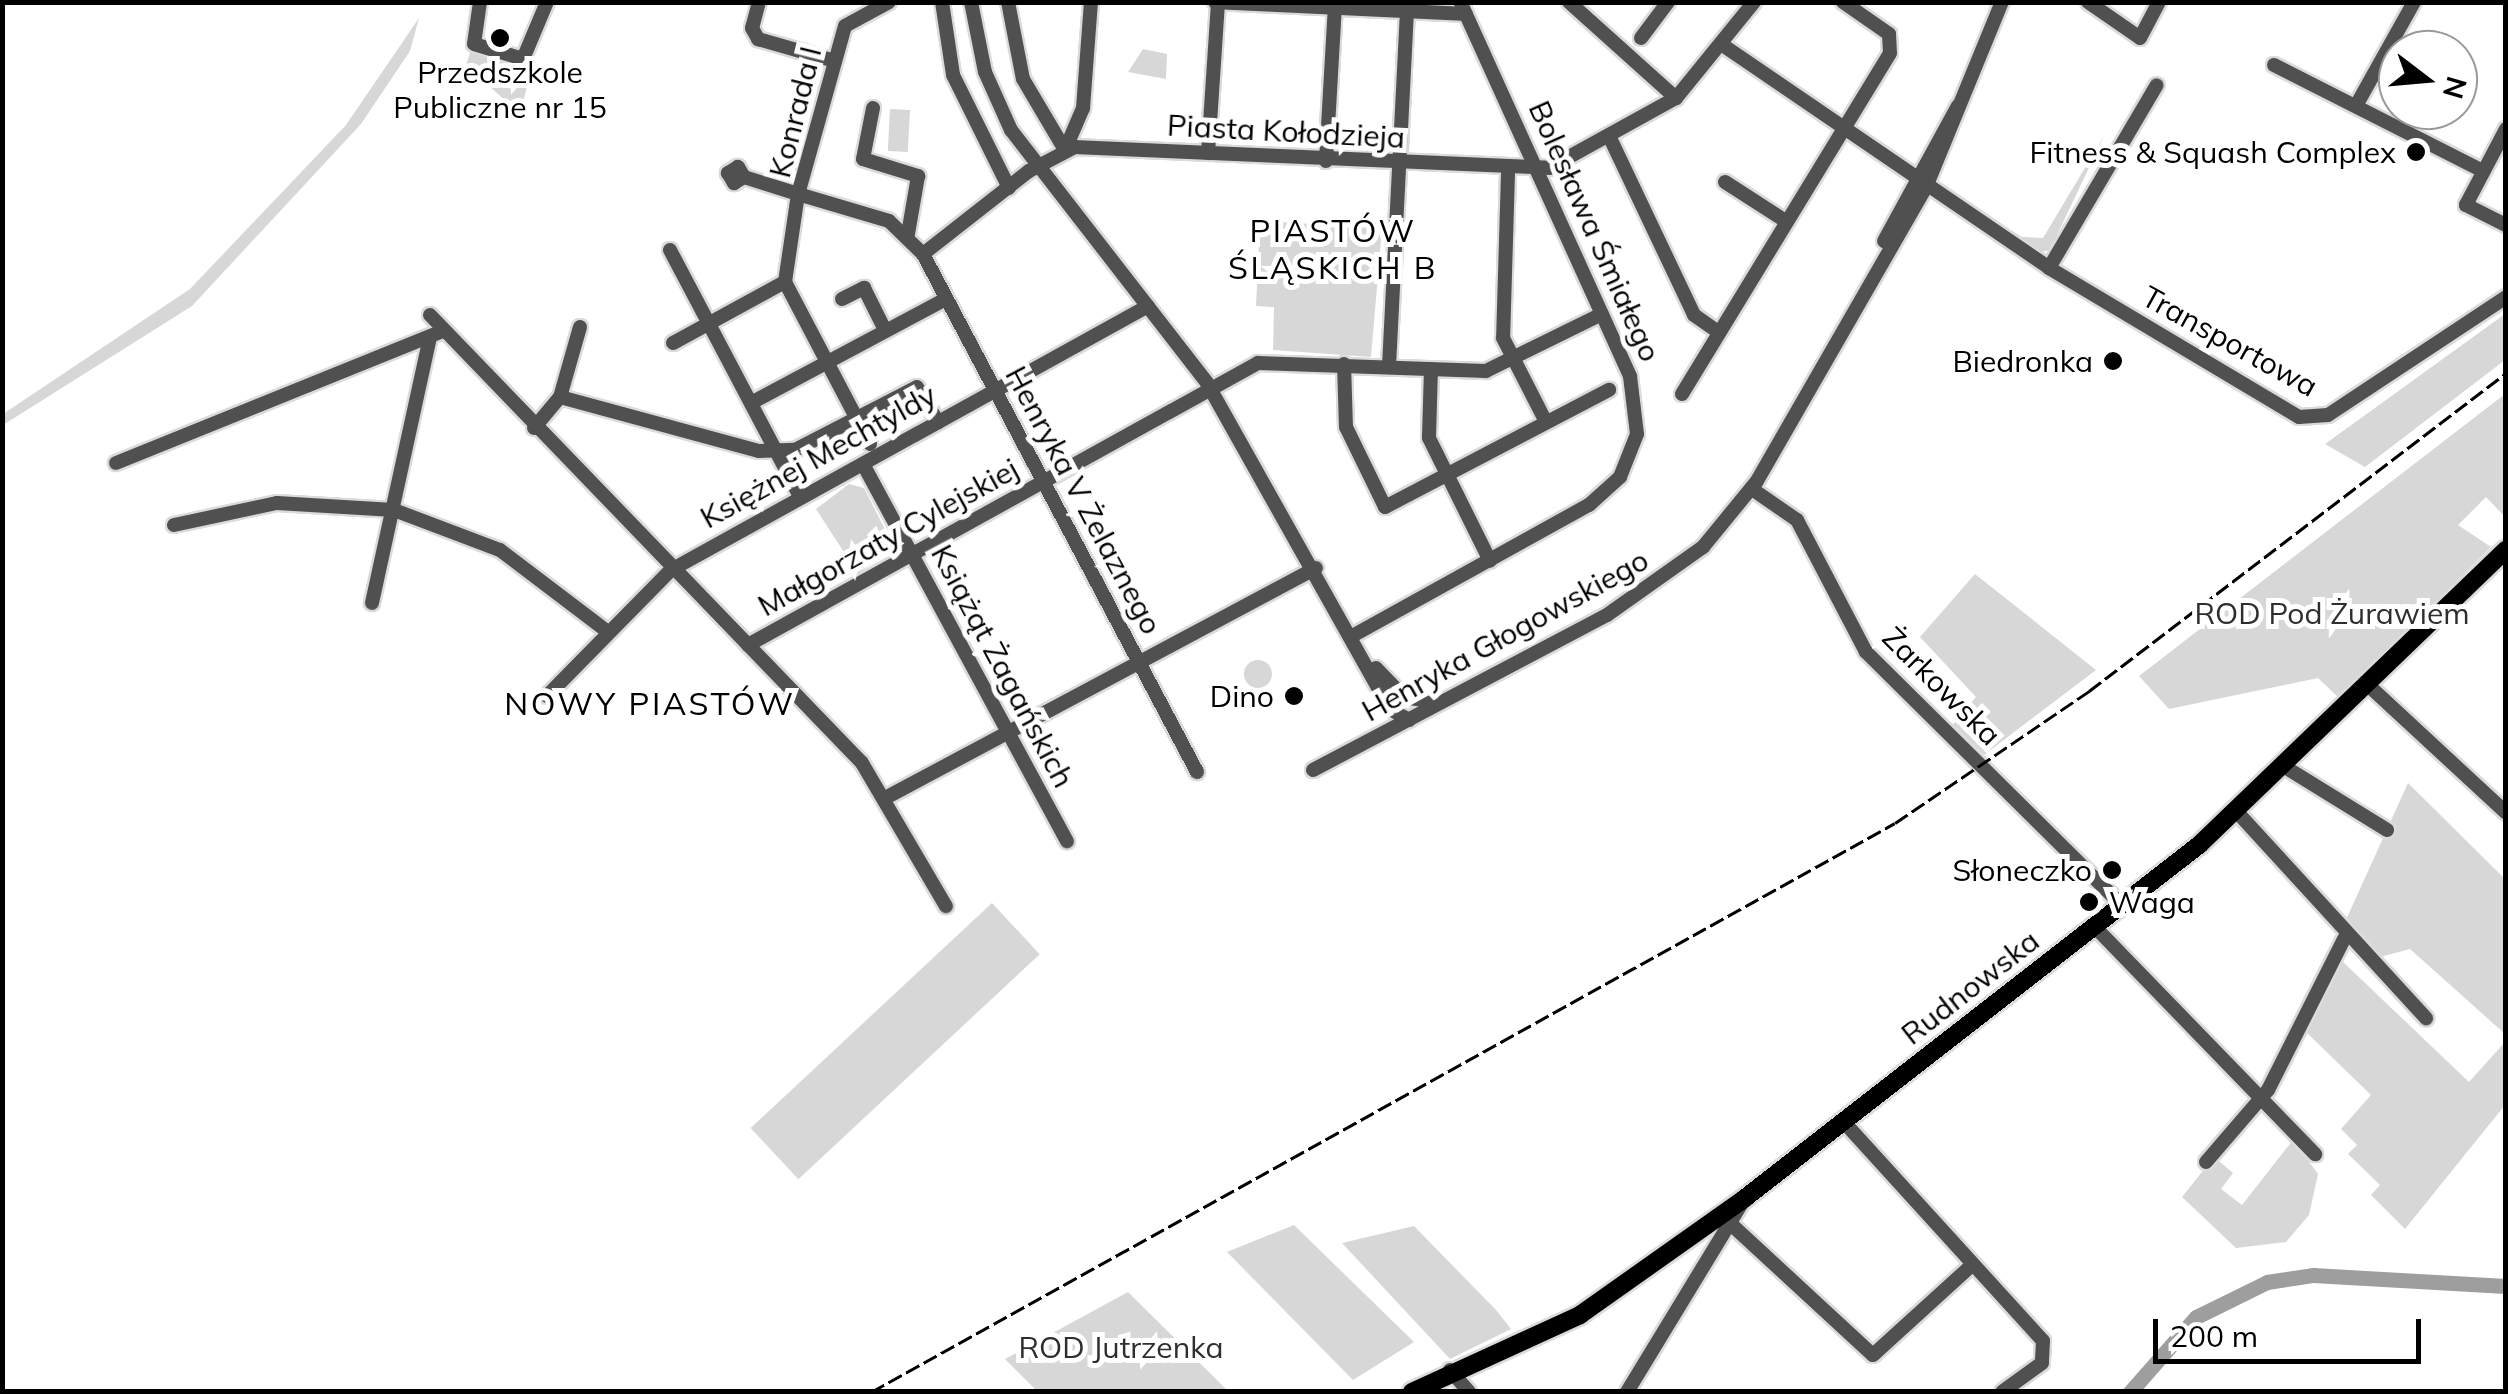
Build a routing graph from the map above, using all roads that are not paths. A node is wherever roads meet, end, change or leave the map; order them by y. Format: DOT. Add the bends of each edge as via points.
graph roads {
  1 [pos="480,2"];
  2 [pos="547,2"];
  3 [pos="759,2"];
  4 [pos="889,2"];
  5 [pos="942,2"];
  6 [pos="972,2"];
  7 [pos="1008,2"];
  8 [pos="1091,2"];
  9 [pos="1570,2"];
  10 [pos="1668,2"];
  11 [pos="1754,2"];
  12 [pos="1843,2"];
  13 [pos="2002,2"];
  14 [pos="2088,2"];
  15 [pos="2160,2"];
  16 [pos="2414,2"];
  17 [pos="1217,3"];
  18 [pos="1335,6"];
  19 [pos="1463,8"];
  20 [pos="1407,14"];
  21 [pos="1641,38"];
  22 [pos="1724,46"];
  23 [pos="835,61"];
  24 [pos="2274,65"];
  25 [pos="2157,85"];
  26 [pos="1676,98"];
  27 [pos="2358,104"];
  28 [pos="872,108"];
  29 [pos="1839,128"];
  30 [pos="2506,129"];
  31 [pos="1612,140"];
  32 [pos="1065,150"];
  33 [pos="1208,153"];
  34 [pos="1326,161"];
  35 [pos="1399,165"];
  36 [pos="1035,167"];
  37 [pos="1538,171"];
  38 [pos="2483,172"];
  39 [pos="1508,173"];
  40 [pos="744,178"];
  41 [pos="1725,182"];
  42 [pos="1921,183"];
  43 [pos="1009,188"];
  44 [pos="798,194"];
  45 [pos="1784,220"];
  46 [pos="2506,225"];
  47 [pos="908,234"];
  48 [pos="670,250"];
  49 [pos="923,254"];
  50 [pos="2049,268"];
  51 [pos="785,282"];
  52 [pos="2506,297"];
  53 [pos="946,298"];
  54 [pos="842,300"];
  55 [pos="1148,306"];
  56 [pos="1602,314"];
  57 [pos="430,316"];
  58 [pos="708,324"];
  59 [pos="580,327"];
  60 [pos="885,330"];
  61 [pos="1718,332"];
  62 [pos="436,334"];
  63 [pos="673,343"];
  64 [pos="1513,360"];
  65 [pos="828,361"];
  66 [pos="1344,364"];
  67 [pos="1389,366"];
  68 [pos="1431,369"];
  69 [pos="1609,390"];
  70 [pos="993,391"];
  71 [pos="1213,393"];
  72 [pos="1682,394"];
  73 [pos="560,397"];
  74 [pos="751,402"];
  75 [pos="857,418"];
  76 [pos="938,422"];
  77 [pos="1546,422"];
  78 [pos="534,428"];
  79 [pos="870,444"];
  80 [pos="779,454"];
  81 [pos="116,463"];
  82 [pos="863,464"];
  83 [pos="1446,474"];
  84 [pos="1043,484"];
  85 [pos="1752,489"];
  86 [pos="801,498"];
  87 [pos="394,510"];
  88 [pos="174,525"];
  89 [pos="2506,550"];
  90 [pos="912,554"];
  91 [pos="1490,561"];
  92 [pos="1316,568"];
  93 [pos="672,570"];
  94 [pos="372,603"];
  95 [pos="608,632"];
  96 [pos="1354,635"];
  97 [pos="748,645"];
  98 [pos="1139,663"];
  99 [pos="2368,685"];
  100 [pos="547,696"];
  101 [pos="1392,697"];
  102 [pos="1442,702"];
  103 [pos="1409,720"];
  104 [pos="1007,733"];
  105 [pos="1369,741"];
  106 [pos="2284,767"];
  107 [pos="1312,770"];
  108 [pos="1197,772"];
  109 [pos="889,796"];
  110 [pos="2237,812"];
  111 [pos="2506,813"];
  112 [pos="2387,830"];
  113 [pos="1067,842"];
  114 [pos="2121,904"];
  115 [pos="946,906"];
  116 [pos="2094,926"];
  117 [pos="2344,939"];
  118 [pos="2426,1018"];
  119 [pos="2262,1097"];
  120 [pos="1843,1122"];
  121 [pos="2315,1154"];
  122 [pos="2206,1162"];
  123 [pos="1745,1198"];
  124 [pos="1734,1226"];
  125 [pos="1972,1265"];
  126 [pos="1450,1370"];
  127 [pos="1412,1392"];
  128 [pos="1469,1392"];
  129 [pos="1627,1392"];
  130 [pos="2002,1392"];
  1 -- 2 [label="street" via="474,44 523,58"];
  3 -- 23 [label="street" via="752,28 758,39"];
  4 -- 23 [label="street, Konrada I" via="856,12"];
  5 -- 43 [label="street" via="952,75"];
  6 -- 36 [label="street" via="994,98"];
  7 -- 32 [label="street" via="1023,79"];
  8 -- 32 [label="street" via="1081,117"];
  9 -- 26 [label="street"];
  10 -- 21 [label="street"];
  11 -- 22 [label="street, Piasta Kołodzieja"];
  12 -- 29 [label="street" via="1893,43"];
  13 -- 42 [label="street, Henryka Głogowskiego" via="1978,76"];
  14 -- 15 [label="street" via="2140,38"];
  16 -- 27 [label="street"];
  17 -- 18 [label="street"];
  17 -- 33 [label="street"];
  18 -- 20 [label="street"];
  18 -- 34 [label="street"];
  19 -- 20 [label="street"];
  19 -- 37 [label="street, Bolesława Śmiałego"];
  20 -- 35 [label="street"];
  22 -- 26 [label="street, Piasta Kołodzieja"];
  22 -- 29 [label="street, Transportowa"];
  23 -- 44 [label="street, Konrada I"];
  24 -- 27 [label="street"];
  25 -- 50 [label="street"];
  26 -- 31 [label="street, Piasta Kołodzieja"];
  27 -- 38 [label="street"];
  28 -- 47 [label="street" via="864,159 918,176"];
  29 -- 42 [label="street, Transportowa"];
  29 -- 45 [label="street"];
  30 -- 38 [label="street"];
  31 -- 37 [label="street, Piasta Kołodzieja"];
  31 -- 61 [label="street" via="1694,315"];
  32 -- 33 [label="street, Piasta Kołodzieja"];
  32 -- 36 [label="street"];
  33 -- 34 [label="street, Piasta Kołodzieja"];
  34 -- 35 [label="street, Piasta Kołodzieja"];
  35 -- 39 [label="street, Piasta Kołodzieja"];
  35 -- 67 [label="street"];
  36 -- 43 [label="street"];
  36 -- 55 [label="street"];
  37 -- 39 [label="street, Piasta Kołodzieja"];
  37 -- 56 [label="street, Bolesława Śmiałego"];
  38 -- 46 [label="street" via="2466,206"];
  39 -- 64 [label="street" via="1503,338"];
  40 -- 44 [label="street"];
  41 -- 45 [label="street"];
  42 -- 50 [label="street, Transportowa"];
  42 -- 85 [label="street, Henryka Głogowskiego"];
  43 -- 49 [label="street"];
  44 -- 47 [label="street, Konrada I"];
  44 -- 51 [label="street"];
  45 -- 61 [label="street"];
  47 -- 49 [label="street"];
  48 -- 58 [label="street"];
  49 -- 53 [label="street, Henryka V Żelaznego"];
  50 -- 52 [label="street, Transportowa" via="2308,420"];
  51 -- 58 [label="street"];
  51 -- 65 [label="street"];
  53 -- 60 [label="street"];
  53 -- 70 [label="street, Henryka V Żelaznego"];
  54 -- 60 [label="street" via="864,288"];
  55 -- 70 [label="street, Księżnej Mechtyldy"];
  55 -- 71 [label="street"];
  56 -- 64 [label="street"];
  56 -- 91 [label="street, Bolesława Śmiałego" via="1636,392 1632,457 1589,505"];
  57 -- 62 [label="street"];
  58 -- 63 [label="street"];
  58 -- 74 [label="street"];
  59 -- 73 [label="street"];
  60 -- 65 [label="street"];
  61 -- 72 [label="street"];
  62 -- 78 [label="street"];
  62 -- 81 [label="street"];
  62 -- 87 [label="street"];
  64 -- 68 [label="street" via="1486,371"];
  64 -- 77 [label="street"];
  65 -- 74 [label="street"];
  65 -- 75 [label="street"];
  66 -- 67 [label="street"];
  66 -- 71 [label="street, Małgorzaty Cylejskiej" via="1267,360"];
  66 -- 83 [label="street" via="1346,427 1385,507"];
  67 -- 68 [label="street"];
  68 -- 83 [label="street" via="1429,438"];
  69 -- 77 [label="street"];
  70 -- 76 [label="street, Księżnej Mechtyldy"];
  70 -- 84 [label="street, Henryka V Żelaznego"];
  71 -- 84 [label="street, Małgorzaty Cylejskiej"];
  71 -- 92 [label="street"];
  73 -- 78 [label="street"];
  73 -- 80 [label="street"];
  74 -- 80 [label="street"];
  75 -- 76 [label="street" via="917,386"];
  75 -- 79 [label="street"];
  75 -- 80 [label="street"];
  76 -- 82 [label="street, Księżnej Mechtyldy"];
  77 -- 83 [label="street"];
  78 -- 93 [label="street"];
  80 -- 86 [label="street"];
  82 -- 86 [label="street, Księżnej Mechtyldy"];
  82 -- 90 [label="street, Książąt Żagańskich"];
  83 -- 91 [label="street"];
  84 -- 90 [label="street, Małgorzaty Cylejskiej"];
  84 -- 98 [label="street, Henryka V Żelaznego"];
  85 -- 102 [label="street, Henryka Głogowskiego" via="1704,547 1646,592"];
  85 -- 114 [label="street, Żarkowska" via="1798,520 1866,652"];
  86 -- 93 [label="street, Księżnej Mechtyldy"];
  87 -- 88 [label="street" via="277,503"];
  87 -- 94 [label="street"];
  87 -- 95 [label="street" via="500,550"];
  89 -- 99 [label="main road, Rudnowska"];
  90 -- 97 [label="street, Małgorzaty Cylejskiej"];
  90 -- 104 [label="street, Książąt Żagańskich"];
  91 -- 96 [label="street, Bolesława Śmiałego"];
  92 -- 96 [label="street"];
  92 -- 98 [label="street"];
  93 -- 95 [label="street, Księżnej Mechtyldy"];
  93 -- 97 [label="street"];
  95 -- 100 [label="street, Księżnej Mechtyldy"];
  96 -- 101 [label="street"];
  97 -- 109 [label="street"];
  98 -- 104 [label="street"];
  98 -- 108 [label="street, Henryka V Żelaznego"];
  99 -- 106 [label="main road, Rudnowska"];
  99 -- 111 [label="street"];
  101 -- 102 [label="street"];
  101 -- 103 [label="street"];
  101 -- 105 [label="street"];
  102 -- 103 [label="street, Henryka Głogowskiego"];
  103 -- 105 [label="street, Henryka Głogowskiego"];
  104 -- 109 [label="street"];
  104 -- 113 [label="street, Książąt Żagańskich"];
  105 -- 107 [label="street, Henryka Głogowskiego"];
  106 -- 110 [label="main road, Rudnowska"];
  106 -- 112 [label="street"];
  109 -- 115 [label="street"];
  110 -- 114 [label="main road, Rudnowska"];
  110 -- 117 [label="street"];
  114 -- 116 [label="main road, Rudnowska"];
  116 -- 119 [label="street"];
  116 -- 120 [label="main road, Rudnowska"];
  117 -- 118 [label="street"];
  117 -- 119 [label="street"];
  119 -- 121 [label="street"];
  119 -- 122 [label="street"];
  120 -- 123 [label="main road, Rudnowska"];
  120 -- 125 [label="street"];
  123 -- 124 [label="street"];
  123 -- 126 [label="main road, Rudnowska" via="1580,1315"];
  124 -- 125 [label="street" via="1873,1355"];
  124 -- 129 [label="street"];
  125 -- 130 [label="street" via="2025,1318 2046,1356"];
  126 -- 127 [label="main road, Rudnowska"];
  126 -- 128 [label="street"];
}
